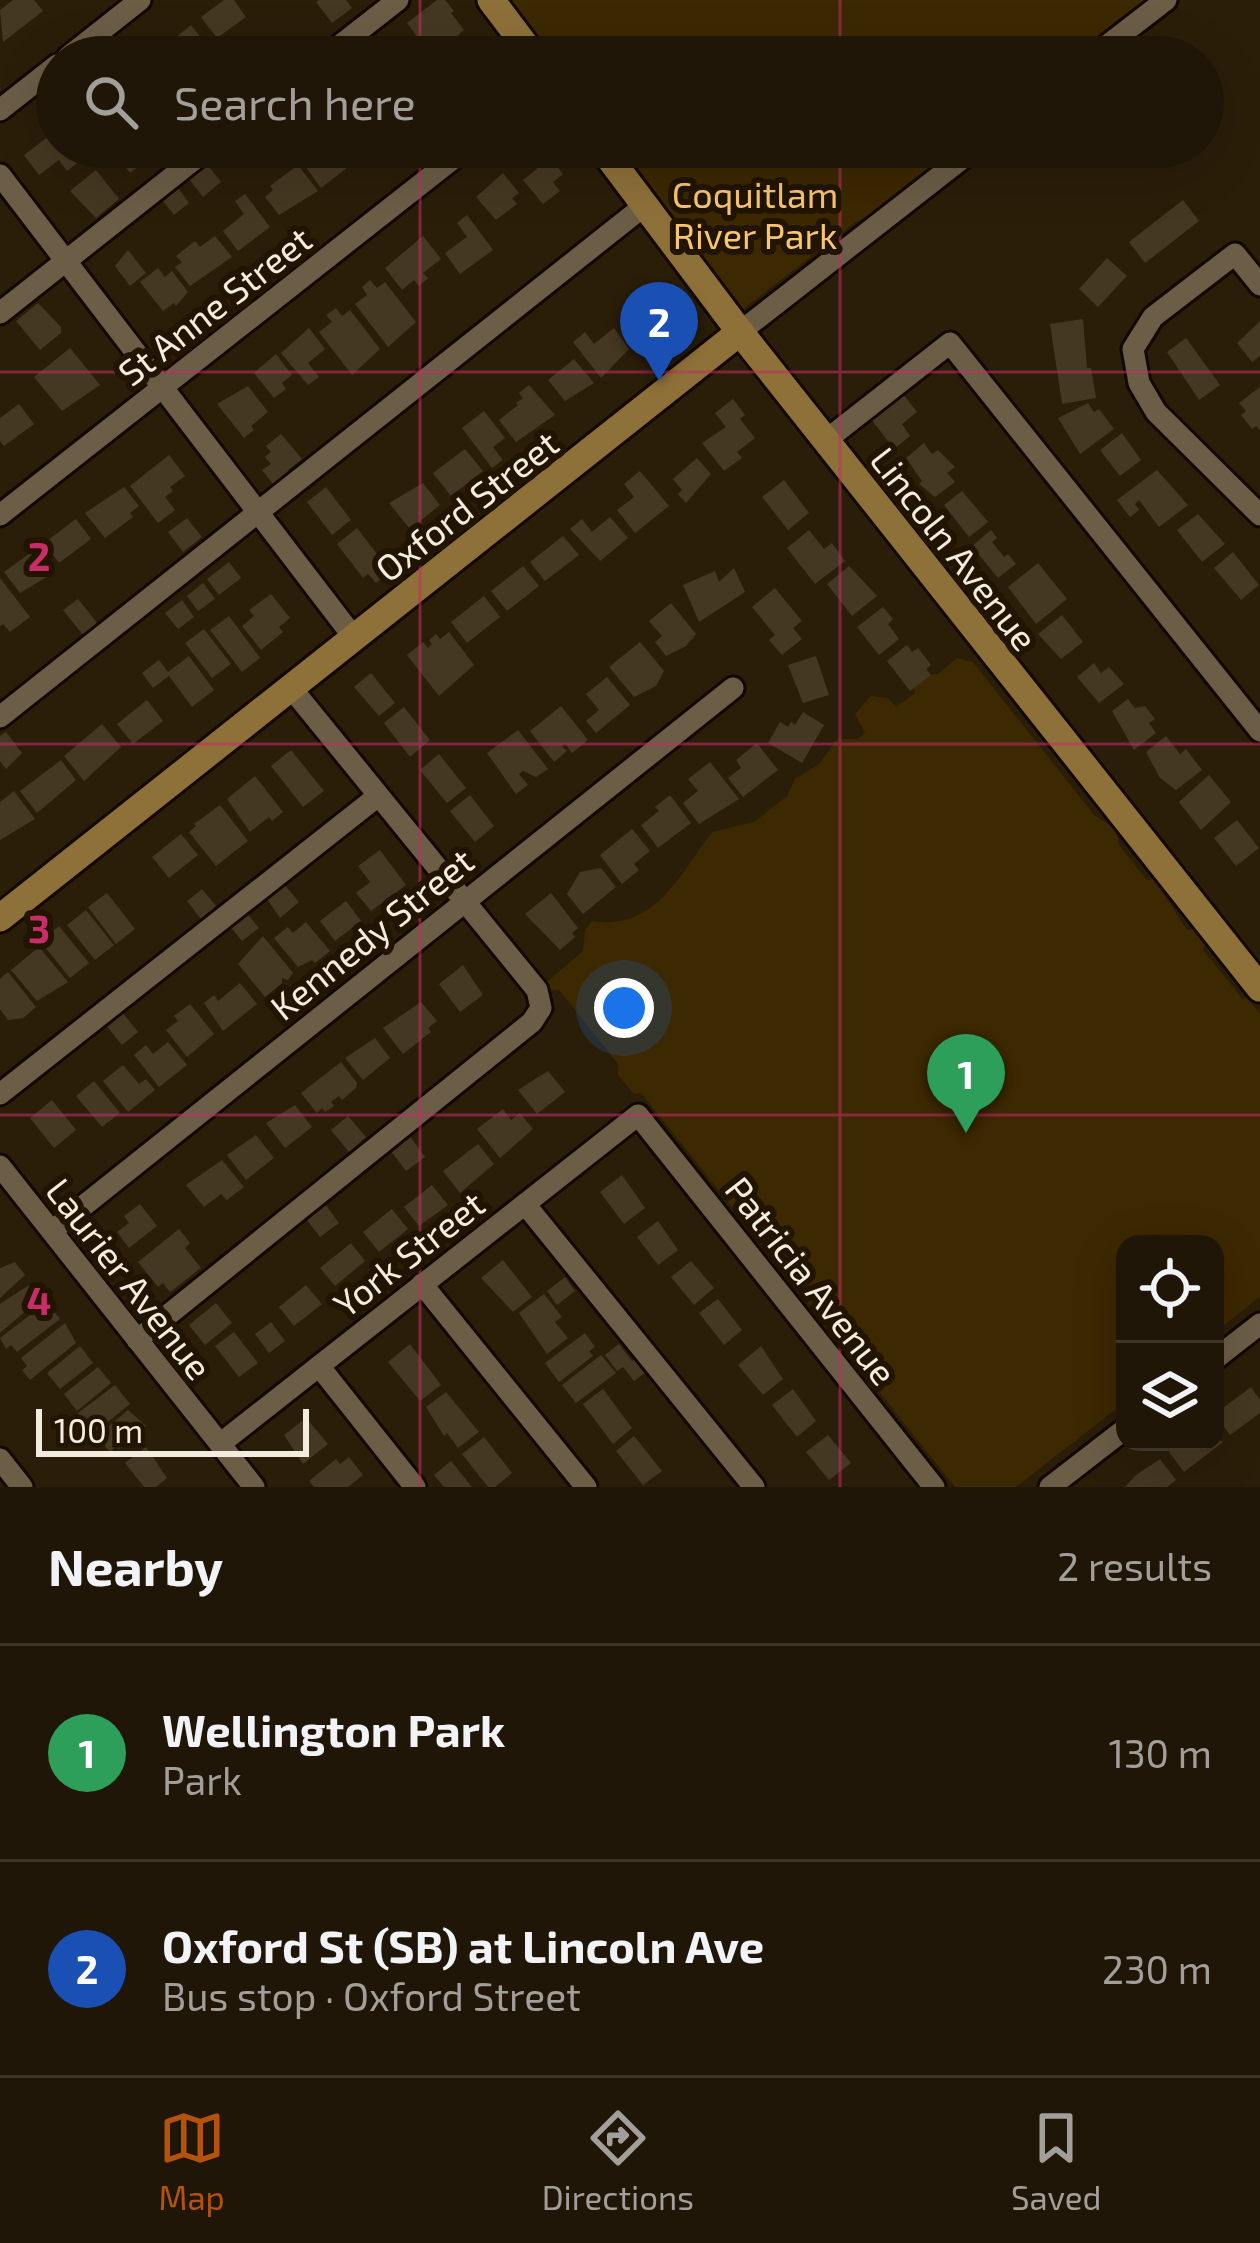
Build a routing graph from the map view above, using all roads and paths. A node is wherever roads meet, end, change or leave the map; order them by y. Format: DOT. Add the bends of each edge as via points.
graph roads {
  1 [pos="140,0"];
  2 [pos="398,0"];
  3 [pos="491,0"];
  4 [pos="1166,0"];
  5 [pos="95,36"];
  6 [pos="352,36"];
  7 [pos="518,36"];
  8 [pos="1119,36"];
  9 [pos="36,82"];
  10 [pos="0,110"];
  11 [pos="184,168"];
  12 [pos="441,168"];
  13 [pos="616,168"];
  14 [pos="949,168"];
  15 [pos="0,175"];
  16 [pos="644,206"];
  17 [pos="66,261"];
  18 [pos="1260,284"];
  19 [pos="0,313"];
  20 [pos="740,332"];
  21 [pos="161,388"];
  22 [pos="825,441"];
  23 [pos="257,512"];
  24 [pos="0,514"];
  25 [pos="1260,515"];
  26 [pos="356,639"];
  27 [pos="733,688"];
  28 [pos="292,689"];
  29 [pos="0,717"];
  30 [pos="1260,731"];
  31 [pos="377,796"];
  32 [pos="464,900"];
  33 [pos="2,913"];
  34 [pos="1260,988"];
  35 [pos="0,1094"];
  36 [pos="638,1115"];
  37 [pos="0,1166"];
  38 [pos="525,1204"];
  39 [pos="52,1232"];
  40 [pos="422,1284"];
  41 [pos="1260,1324"];
  42 [pos="137,1340"];
  43 [pos="1224,1352"];
  44 [pos="319,1366"];
  45 [pos="1116,1436"];
  46 [pos="220,1444"];
  47 [pos="0,1459"];
  48 [pos="22,1487"];
  49 [pos="254,1487"];
  50 [pos="415,1487"];
  51 [pos="586,1487"];
  52 [pos="754,1487"];
  53 [pos="934,1487"];
  54 [pos="1050,1487"];
  1 -- 5 [label="street"];
  2 -- 6 [label="street"];
  3 -- 7 [label="main road"];
  4 -- 8 [label="street"];
  9 -- 10 [label="street"];
  11 -- 17 [label="street"];
  12 -- 21 [label="street, St Anne Street"];
  13 -- 16 [label="main road, Lincoln Avenue"];
  14 -- 20 [label="street, Oxford Street"];
  15 -- 17 [label="street"];
  16 -- 20 [label="main road, Lincoln Avenue"];
  16 -- 23 [label="street"];
  17 -- 19 [label="street"];
  17 -- 21 [label="street"];
  18 -- 25 [label="street" via="1235,254 1153,317 1133,349 1139,383 1156,412"];
  20 -- 22 [label="main road, Lincoln Avenue"];
  20 -- 26 [label="main road, Oxford Street"];
  21 -- 23 [label="street"];
  21 -- 24 [label="street, St Anne Street"];
  22 -- 30 [label="street" via="950,343"];
  22 -- 34 [label="main road, Lincoln Avenue"];
  23 -- 26 [label="street"];
  23 -- 29 [label="street"];
  26 -- 28 [label="main road, Oxford Street"];
  27 -- 32 [label="street, Kennedy Street"];
  28 -- 31 [label="street"];
  28 -- 33 [label="main road, Oxford Street"];
  31 -- 32 [label="street"];
  31 -- 35 [label="street"];
  32 -- 39 [label="street, Kennedy Street"];
  32 -- 42 [label="street" via="537,990 542,1007 532,1022"];
  36 -- 38 [label="street, York Street"];
  36 -- 53 [label="street, Patricia Avenue"];
  37 -- 39 [label="street, Laurier Avenue"];
  38 -- 40 [label="street, York Street"];
  38 -- 52 [label="street"];
  39 -- 42 [label="street, Laurier Avenue"];
  40 -- 44 [label="street, York Street"];
  40 -- 51 [label="street"];
  41 -- 43 [label="street"];
  42 -- 46 [label="street, Laurier Avenue"];
  44 -- 46 [label="street, York Street"];
  44 -- 50 [label="street"];
  45 -- 54 [label="street"];
  46 -- 49 [label="street, Laurier Avenue"];
  47 -- 48 [label="street"];
}
